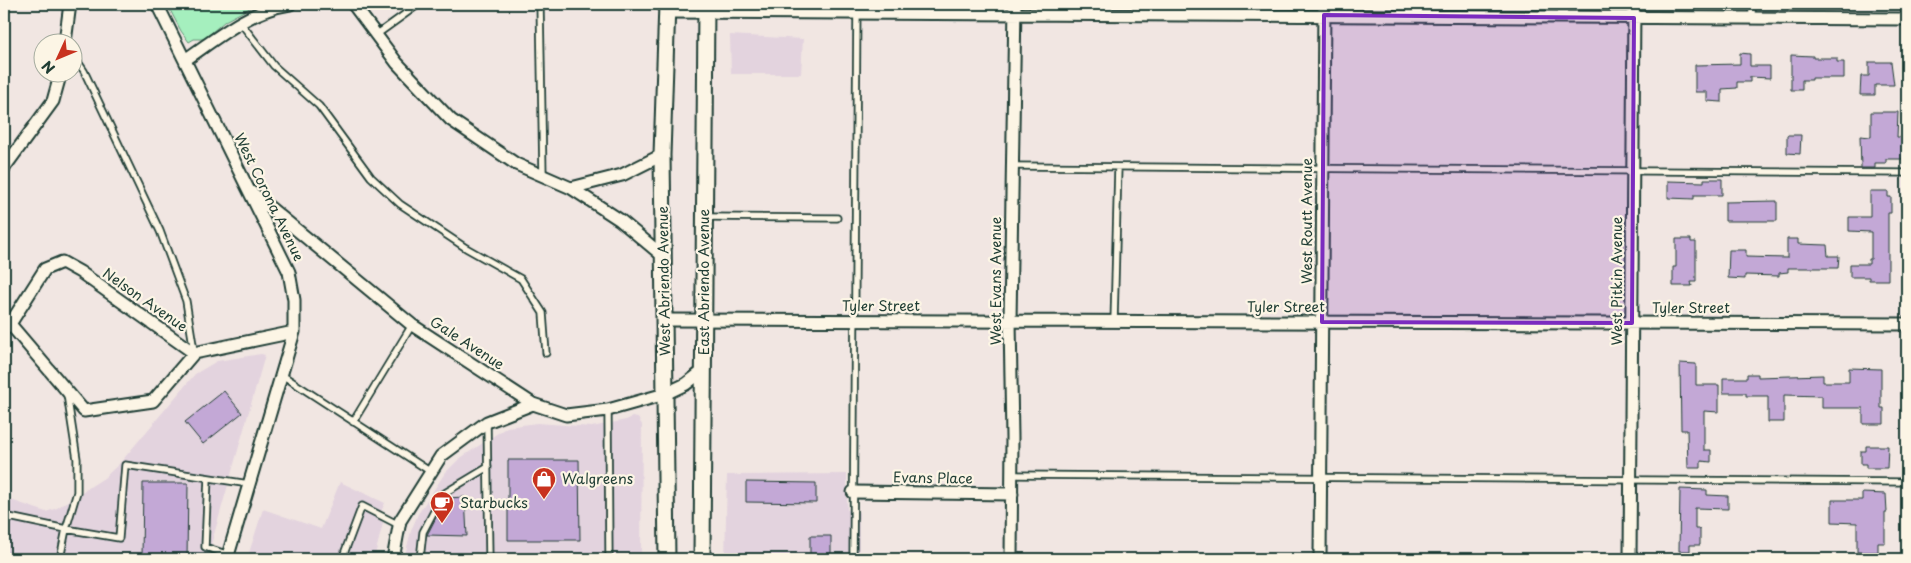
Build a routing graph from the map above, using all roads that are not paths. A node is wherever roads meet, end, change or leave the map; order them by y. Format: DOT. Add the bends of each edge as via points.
graph roads {
  1 [pos="70,4"];
  2 [pos="157,4"];
  3 [pos="290,4"];
  4 [pos="353,4"];
  5 [pos="419,4"];
  6 [pos="540,4"];
  7 [pos="1634,4"];
  8 [pos="1752,4"];
  9 [pos="666,8"];
  10 [pos="706,8"];
  11 [pos="755,8"];
  12 [pos="857,8"];
  13 [pos="1015,9"];
  14 [pos="1324,10"];
  15 [pos="1634,18"];
  16 [pos="1752,18"];
  17 [pos="1907,20"];
  18 [pos="240,22"];
  19 [pos="66,32"];
  20 [pos="376,35"];
  21 [pos="185,60"];
  22 [pos="82,68"];
  23 [pos="58,82"];
  24 [pos="662,156"];
  25 [pos="1012,166"];
  26 [pos="1118,167"];
  27 [pos="4,168"];
  28 [pos="1323,168"];
  29 [pos="1633,171"];
  30 [pos="1907,173"];
  31 [pos="543,176"];
  32 [pos="247,188"];
  33 [pos="571,188"];
  34 [pos="704,216"];
  35 [pos="837,218"];
  36 [pos="663,256"];
  37 [pos="665,320"];
  38 [pos="705,320"];
  39 [pos="855,321"];
  40 [pos="1010,321"];
  41 [pos="7,322"];
  42 [pos="1114,322"];
  43 [pos="1322,322"];
  44 [pos="1632,323"];
  45 [pos="1907,324"];
  46 [pos="412,325"];
  47 [pos="294,332"];
  48 [pos="194,353"];
  49 [pos="546,353"];
  50 [pos="704,370"];
  51 [pos="282,375"];
  52 [pos="66,390"];
  53 [pos="665,394"];
  54 [pos="533,404"];
  55 [pos="608,410"];
  56 [pos="353,422"];
  57 [pos="487,422"];
  58 [pos="488,468"];
  59 [pos="432,472"];
  60 [pos="1012,475"];
  61 [pos="208,478"];
  62 [pos="1321,479"];
  63 [pos="1631,480"];
  64 [pos="1907,482"];
  65 [pos="250,484"];
  66 [pos="853,492"];
  67 [pos="1012,494"];
  68 [pos="4,524"];
  69 [pos="399,525"];
  70 [pos="66,529"];
  71 [pos="228,557"];
  72 [pos="393,558"];
  73 [pos="60,559"];
  74 [pos="342,559"];
  75 [pos="420,559"];
  76 [pos="425,559"];
  77 [pos="489,559"];
  78 [pos="609,559"];
  79 [pos="667,559"];
  80 [pos="702,559"];
  81 [pos="853,559"];
  82 [pos="1011,559"];
  83 [pos="1320,559"];
  84 [pos="1630,559"];
  1 -- 19 [label="street"];
  2 -- 21 [label="street, West Corona Avenue"];
  3 -- 18 [label="street" via="276,6"];
  4 -- 20 [label="street"];
  5 -- 20 [label="lane"];
  6 -- 31 [label="lane"];
  7 -- 15 [label="street, West Pitkin Avenue"];
  8 -- 16 [label="lane"];
  9 -- 10 [label="street"];
  9 -- 24 [label="main road, West Abriendo Avenue"];
  10 -- 11 [label="street"];
  10 -- 34 [label="main road, East Abriendo Avenue"];
  11 -- 12 [label="street"];
  12 -- 13 [label="street"];
  12 -- 39 [label="lane"];
  13 -- 14 [label="street"];
  13 -- 25 [label="street, West Evans Avenue"];
  14 -- 15 [label="street"];
  14 -- 28 [label="street, West Routt Avenue"];
  15 -- 16 [label="street"];
  15 -- 29 [label="street, West Pitkin Avenue"];
  16 -- 17 [label="street"];
  18 -- 21 [label="street"];
  18 -- 49 [label="lane" via="274,66 319,106 372,177 400,204 466,248 521,278 543,313"];
  20 -- 31 [label="street" via="397,63 451,120 516,164"];
  21 -- 32 [label="street, West Corona Avenue"];
  22 -- 48 [label="lane" via="160,230 186,301"];
  23 -- 27 [label="street" via="53,101"];
  24 -- 33 [label="street" via="622,175"];
  24 -- 36 [label="main road, West Abriendo Avenue"];
  25 -- 26 [label="lane"];
  25 -- 40 [label="street, West Evans Avenue"];
  26 -- 28 [label="lane"];
  26 -- 42 [label="lane"];
  28 -- 29 [label="lane"];
  28 -- 43 [label="street, West Routt Avenue"];
  29 -- 30 [label="lane"];
  29 -- 44 [label="street, West Pitkin Avenue"];
  31 -- 33 [label="street"];
  32 -- 46 [label="street, Gale Avenue"];
  32 -- 47 [label="street, West Corona Avenue" via="289,272 294,300"];
  33 -- 36 [label="street" via="620,220"];
  34 -- 35 [label="lane"];
  34 -- 38 [label="main road, East Abriendo Avenue"];
  36 -- 37 [label="main road, West Abriendo Avenue"];
  37 -- 38 [label="street, Tyler Street"];
  37 -- 53 [label="main road, West Abriendo Avenue"];
  38 -- 39 [label="street, Tyler Street"];
  38 -- 50 [label="main road, East Abriendo Avenue"];
  39 -- 40 [label="street, Tyler Street"];
  39 -- 66 [label="lane"];
  40 -- 42 [label="street, Tyler Street"];
  40 -- 60 [label="street, West Evans Avenue"];
  41 -- 48 [label="street, Nelson Avenue" via="45,269 62,262"];
  41 -- 52 [label="street"];
  42 -- 43 [label="street, Tyler Street"];
  43 -- 44 [label="street, Tyler Street"];
  43 -- 62 [label="street, West Routt Avenue"];
  44 -- 45 [label="street, Tyler Street"];
  44 -- 63 [label="street, West Pitkin Avenue"];
  46 -- 54 [label="street, Gale Avenue"];
  46 -- 56 [label="lane"];
  47 -- 48 [label="street"];
  47 -- 51 [label="street, West Corona Avenue"];
  48 -- 52 [label="street" via="153,402 84,411"];
  50 -- 53 [label="street, Gale Avenue"];
  50 -- 80 [label="main road, East Abriendo Avenue"];
  51 -- 56 [label="lane"];
  51 -- 65 [label="street, West Corona Avenue"];
  52 -- 70 [label="lane" via="77,459 77,492"];
  53 -- 55 [label="street, Gale Avenue"];
  53 -- 79 [label="main road, West Abriendo Avenue"];
  54 -- 55 [label="street, Gale Avenue" via="566,415"];
  54 -- 57 [label="street"];
  55 -- 78 [label="lane"];
  56 -- 59 [label="lane"];
  57 -- 58 [label="lane"];
  57 -- 59 [label="street" via="441,456"];
  58 -- 75 [label="lane" via="443,494 423,532"];
  58 -- 77 [label="lane"];
  59 -- 69 [label="street"];
  60 -- 62 [label="lane"];
  60 -- 67 [label="street, West Evans Avenue"];
  61 -- 65 [label="lane"];
  61 -- 70 [label="lane" via="125,465 119,538"];
  61 -- 71 [label="lane" via="205,547"];
  62 -- 63 [label="lane"];
  62 -- 83 [label="street, West Routt Avenue"];
  63 -- 64 [label="lane"];
  63 -- 84 [label="street, West Pitkin Avenue"];
  65 -- 71 [label="street, West Corona Avenue"];
  66 -- 67 [label="street, Evans Place"];
  66 -- 81 [label="lane"];
  67 -- 82 [label="street, West Evans Avenue"];
  68 -- 70 [label="lane" via="10,517"];
  69 -- 72 [label="street"];
  69 -- 74 [label="lane" via="362,506"];
  70 -- 73 [label="lane"];
  72 -- 75 [label="lane"];
  75 -- 76 [label="lane"];
}
